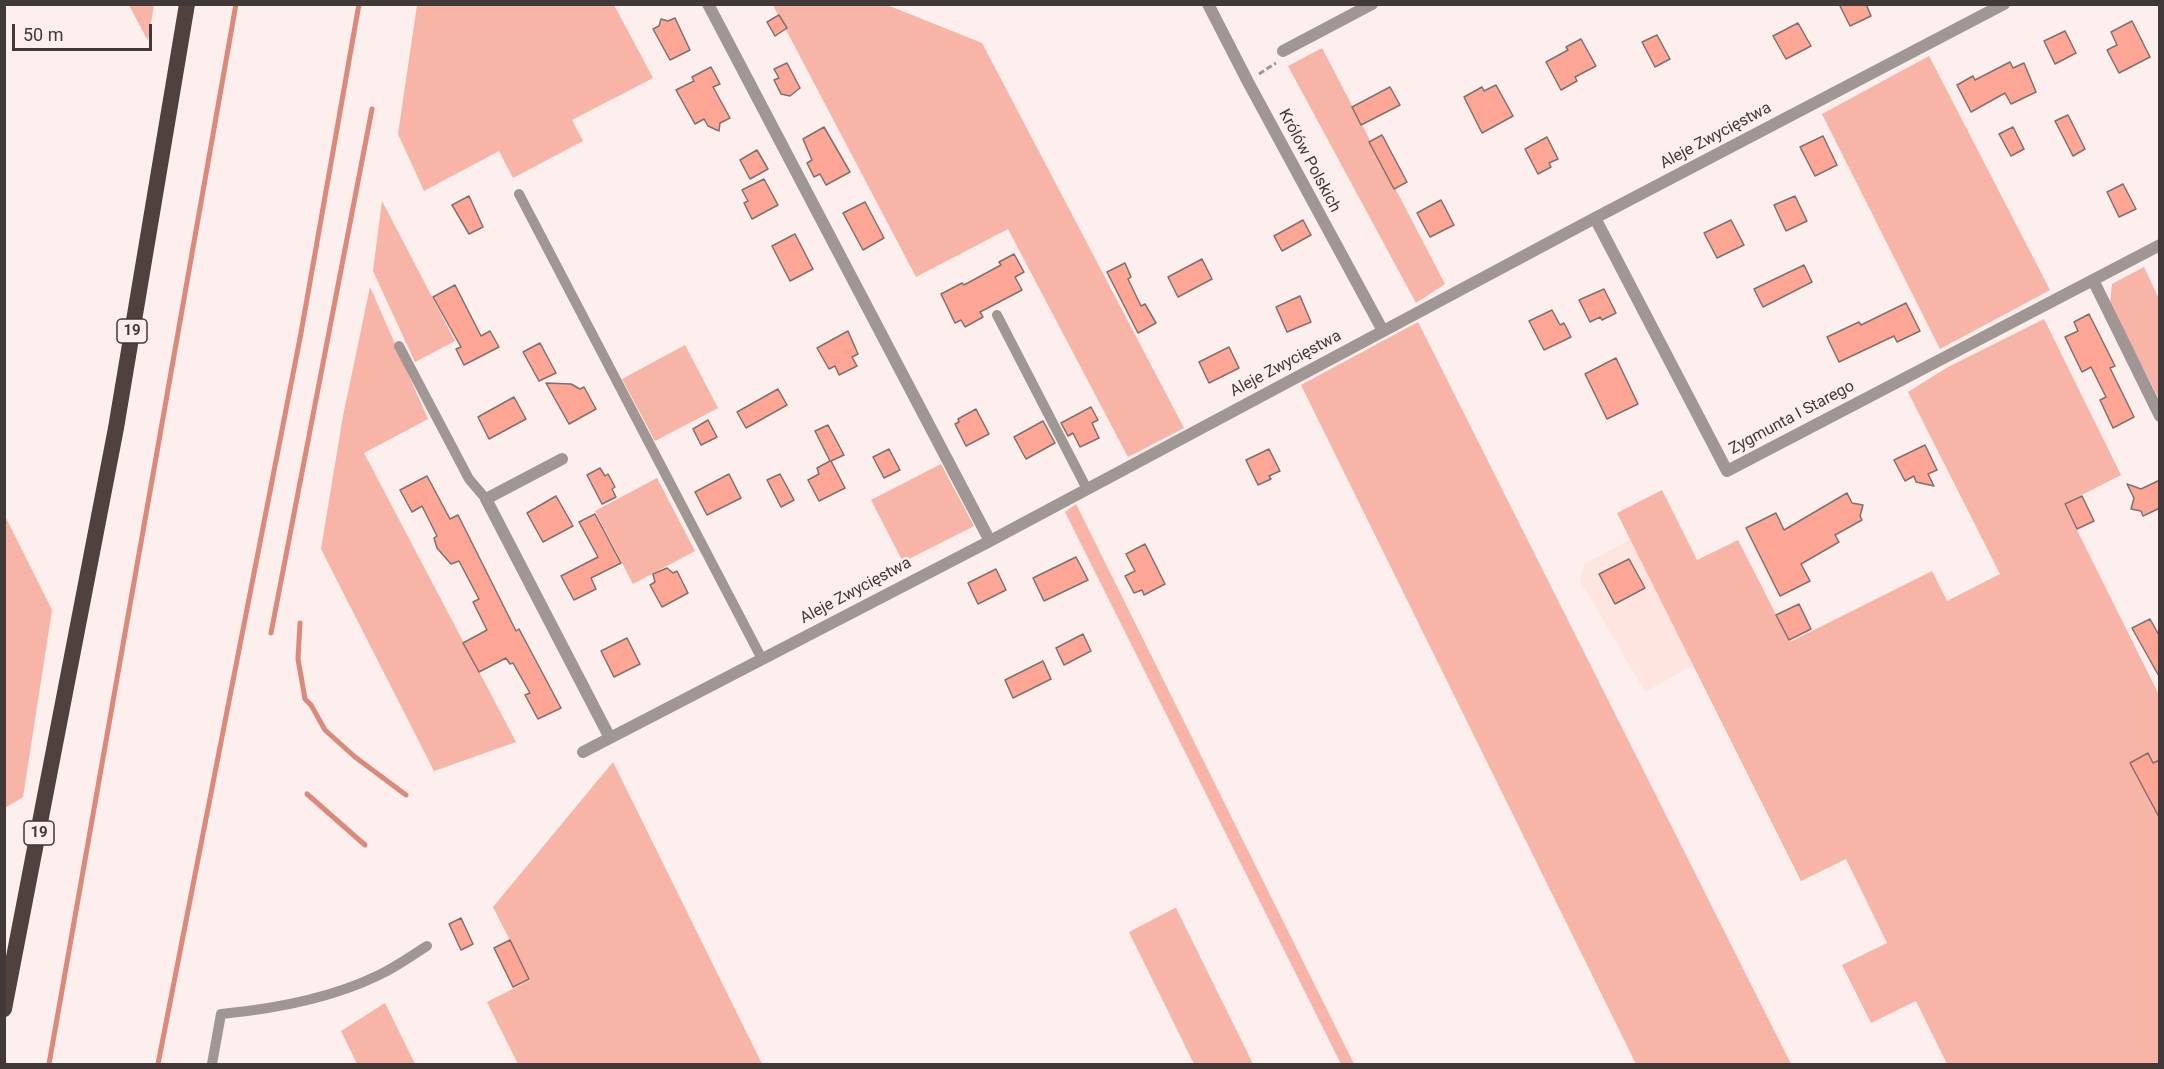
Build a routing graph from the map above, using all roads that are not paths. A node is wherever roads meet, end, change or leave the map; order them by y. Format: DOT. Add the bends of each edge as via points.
graph roads {
  1 [pos="187,4"];
  2 [pos="708,4"];
  3 [pos="1208,4"];
  4 [pos="1372,4"];
  5 [pos="2004,4"];
  6 [pos="1283,51"];
  7 [pos="519,194"];
  8 [pos="1595,218"];
  9 [pos="2160,245"];
  10 [pos="2093,280"];
  11 [pos="997,315"];
  12 [pos="1383,331"];
  13 [pos="399,346"];
  14 [pos="2160,416"];
  15 [pos="562,459"];
  16 [pos="1087,489"];
  17 [pos="486,499"];
  18 [pos="990,540"];
  19 [pos="762,659"];
  20 [pos="610,738"];
  21 [pos="583,752"];
  22 [pos="427,946"];
  23 [pos="4,1009"];
  24 [pos="212,1065"];
  1 -- 23 [label="highway, 19" via="116,428"];
  2 -- 18 [label="street"];
  3 -- 12 [label="street, Królów Polskich"];
  4 -- 6 [label="street"];
  5 -- 8 [label="street, Aleje Zwycięstwa"];
  7 -- 19 [label="lane"];
  8 -- 10 [label="street, Zygmunta I Starego" via="1727,471"];
  8 -- 12 [label="street, Aleje Zwycięstwa"];
  9 -- 10 [label="street, Zygmunta I Starego"];
  10 -- 14 [label="street"];
  11 -- 16 [label="lane"];
  12 -- 16 [label="street, Aleje Zwycięstwa"];
  13 -- 17 [label="lane" via="469,479"];
  15 -- 17 [label="street"];
  16 -- 18 [label="street, Aleje Zwycięstwa"];
  17 -- 20 [label="street"];
  18 -- 19 [label="street, Aleje Zwycięstwa"];
  19 -- 20 [label="street, Aleje Zwycięstwa"];
  20 -- 21 [label="street, Aleje Zwycięstwa"];
  22 -- 24 [label="lane" via="380,975 340,991 288,1005 221,1014"];
}
